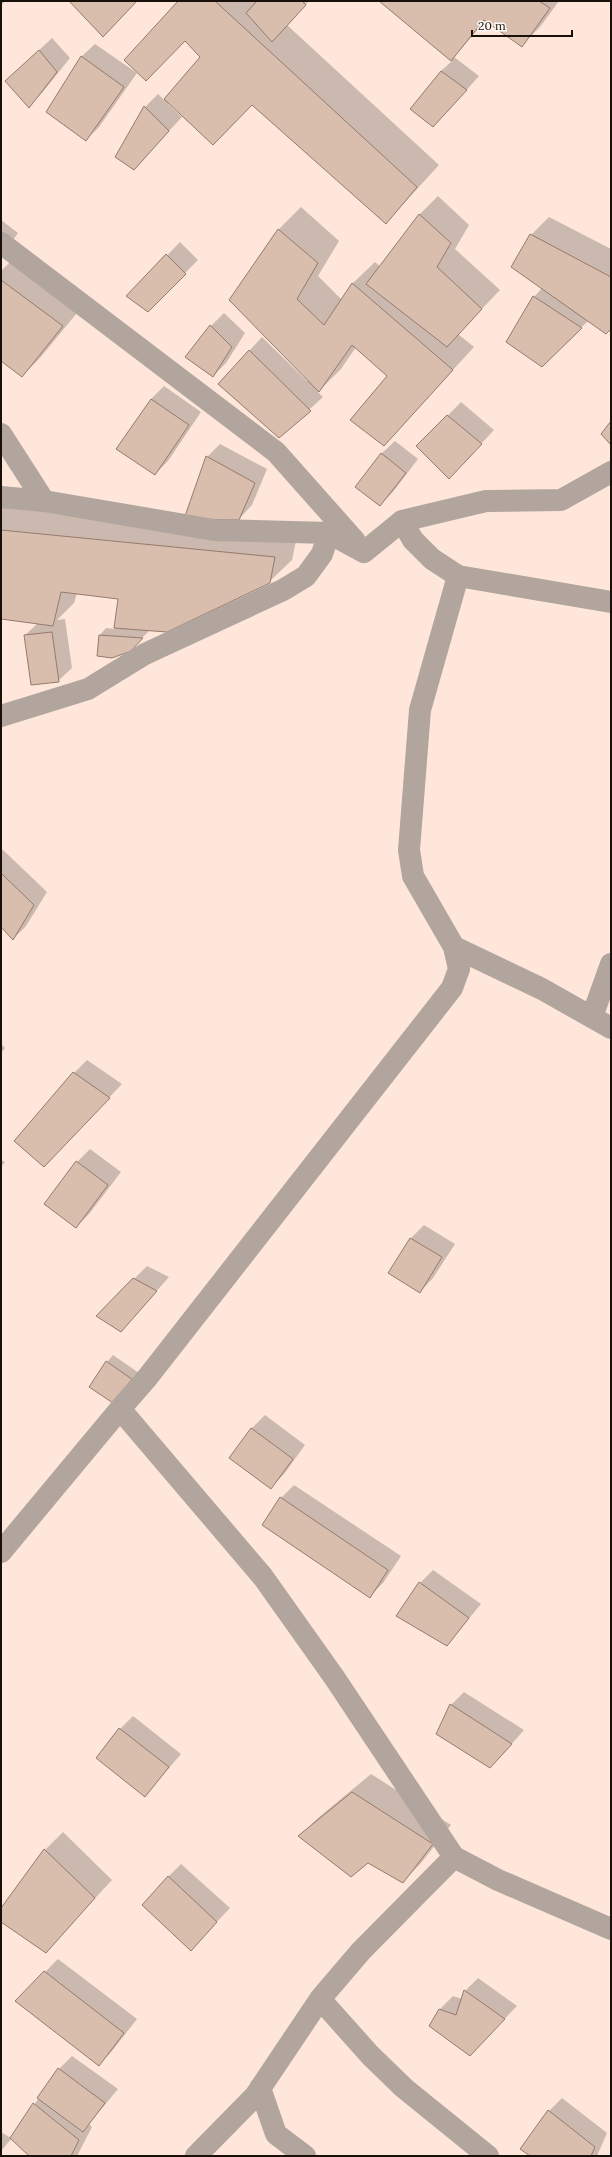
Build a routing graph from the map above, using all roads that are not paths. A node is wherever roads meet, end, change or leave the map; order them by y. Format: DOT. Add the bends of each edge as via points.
graph roads {
  1 [pos="1,243"];
  2 [pos="1,434"];
  3 [pos="611,472"];
  4 [pos="1,496"];
  5 [pos="44,501"];
  6 [pos="402,521"];
  7 [pos="329,533"];
  8 [pos="364,552"];
  9 [pos="458,576"];
  10 [pos="611,602"];
  11 [pos="1,716"];
  12 [pos="454,947"];
  13 [pos="611,964"];
  14 [pos="592,1017"];
  15 [pos="611,1028"];
  16 [pos="120,1409"];
  17 [pos="1,1552"];
  18 [pos="454,1857"];
  19 [pos="611,1929"];
  20 [pos="320,1999"];
  21 [pos="260,2088"];
  22 [pos="196,2156"];
  23 [pos="305,2156"];
  24 [pos="488,2156"];
  1 -- 8 [label="street" via="276,452"];
  2 -- 5 [label="street"];
  3 -- 6 [label="street" via="561,500 486,501"];
  4 -- 5 [label="street"];
  5 -- 7 [label="street" via="214,530"];
  6 -- 8 [label="street"];
  6 -- 9 [label="street" via="413,540 432,559"];
  7 -- 8 [label="street"];
  7 -- 11 [label="street" via="322,554 306,576 282,590 144,654 88,689"];
  9 -- 10 [label="street"];
  9 -- 12 [label="street" via="420,710 409,850 413,876"];
  12 -- 14 [label="street" via="542,989"];
  12 -- 16 [label="street" via="459,969 452,988 147,1378"];
  13 -- 14 [label="street"];
  14 -- 15 [label="street"];
  16 -- 17 [label="street"];
  16 -- 18 [label="street" via="262,1577 334,1677"];
  18 -- 19 [label="street" via="498,1880"];
  18 -- 20 [label="street" via="361,1950"];
  20 -- 21 [label="street"];
  20 -- 24 [label="street" via="370,2055 404,2088"];
  21 -- 22 [label="street"];
  21 -- 23 [label="street" via="276,2134"];
}
